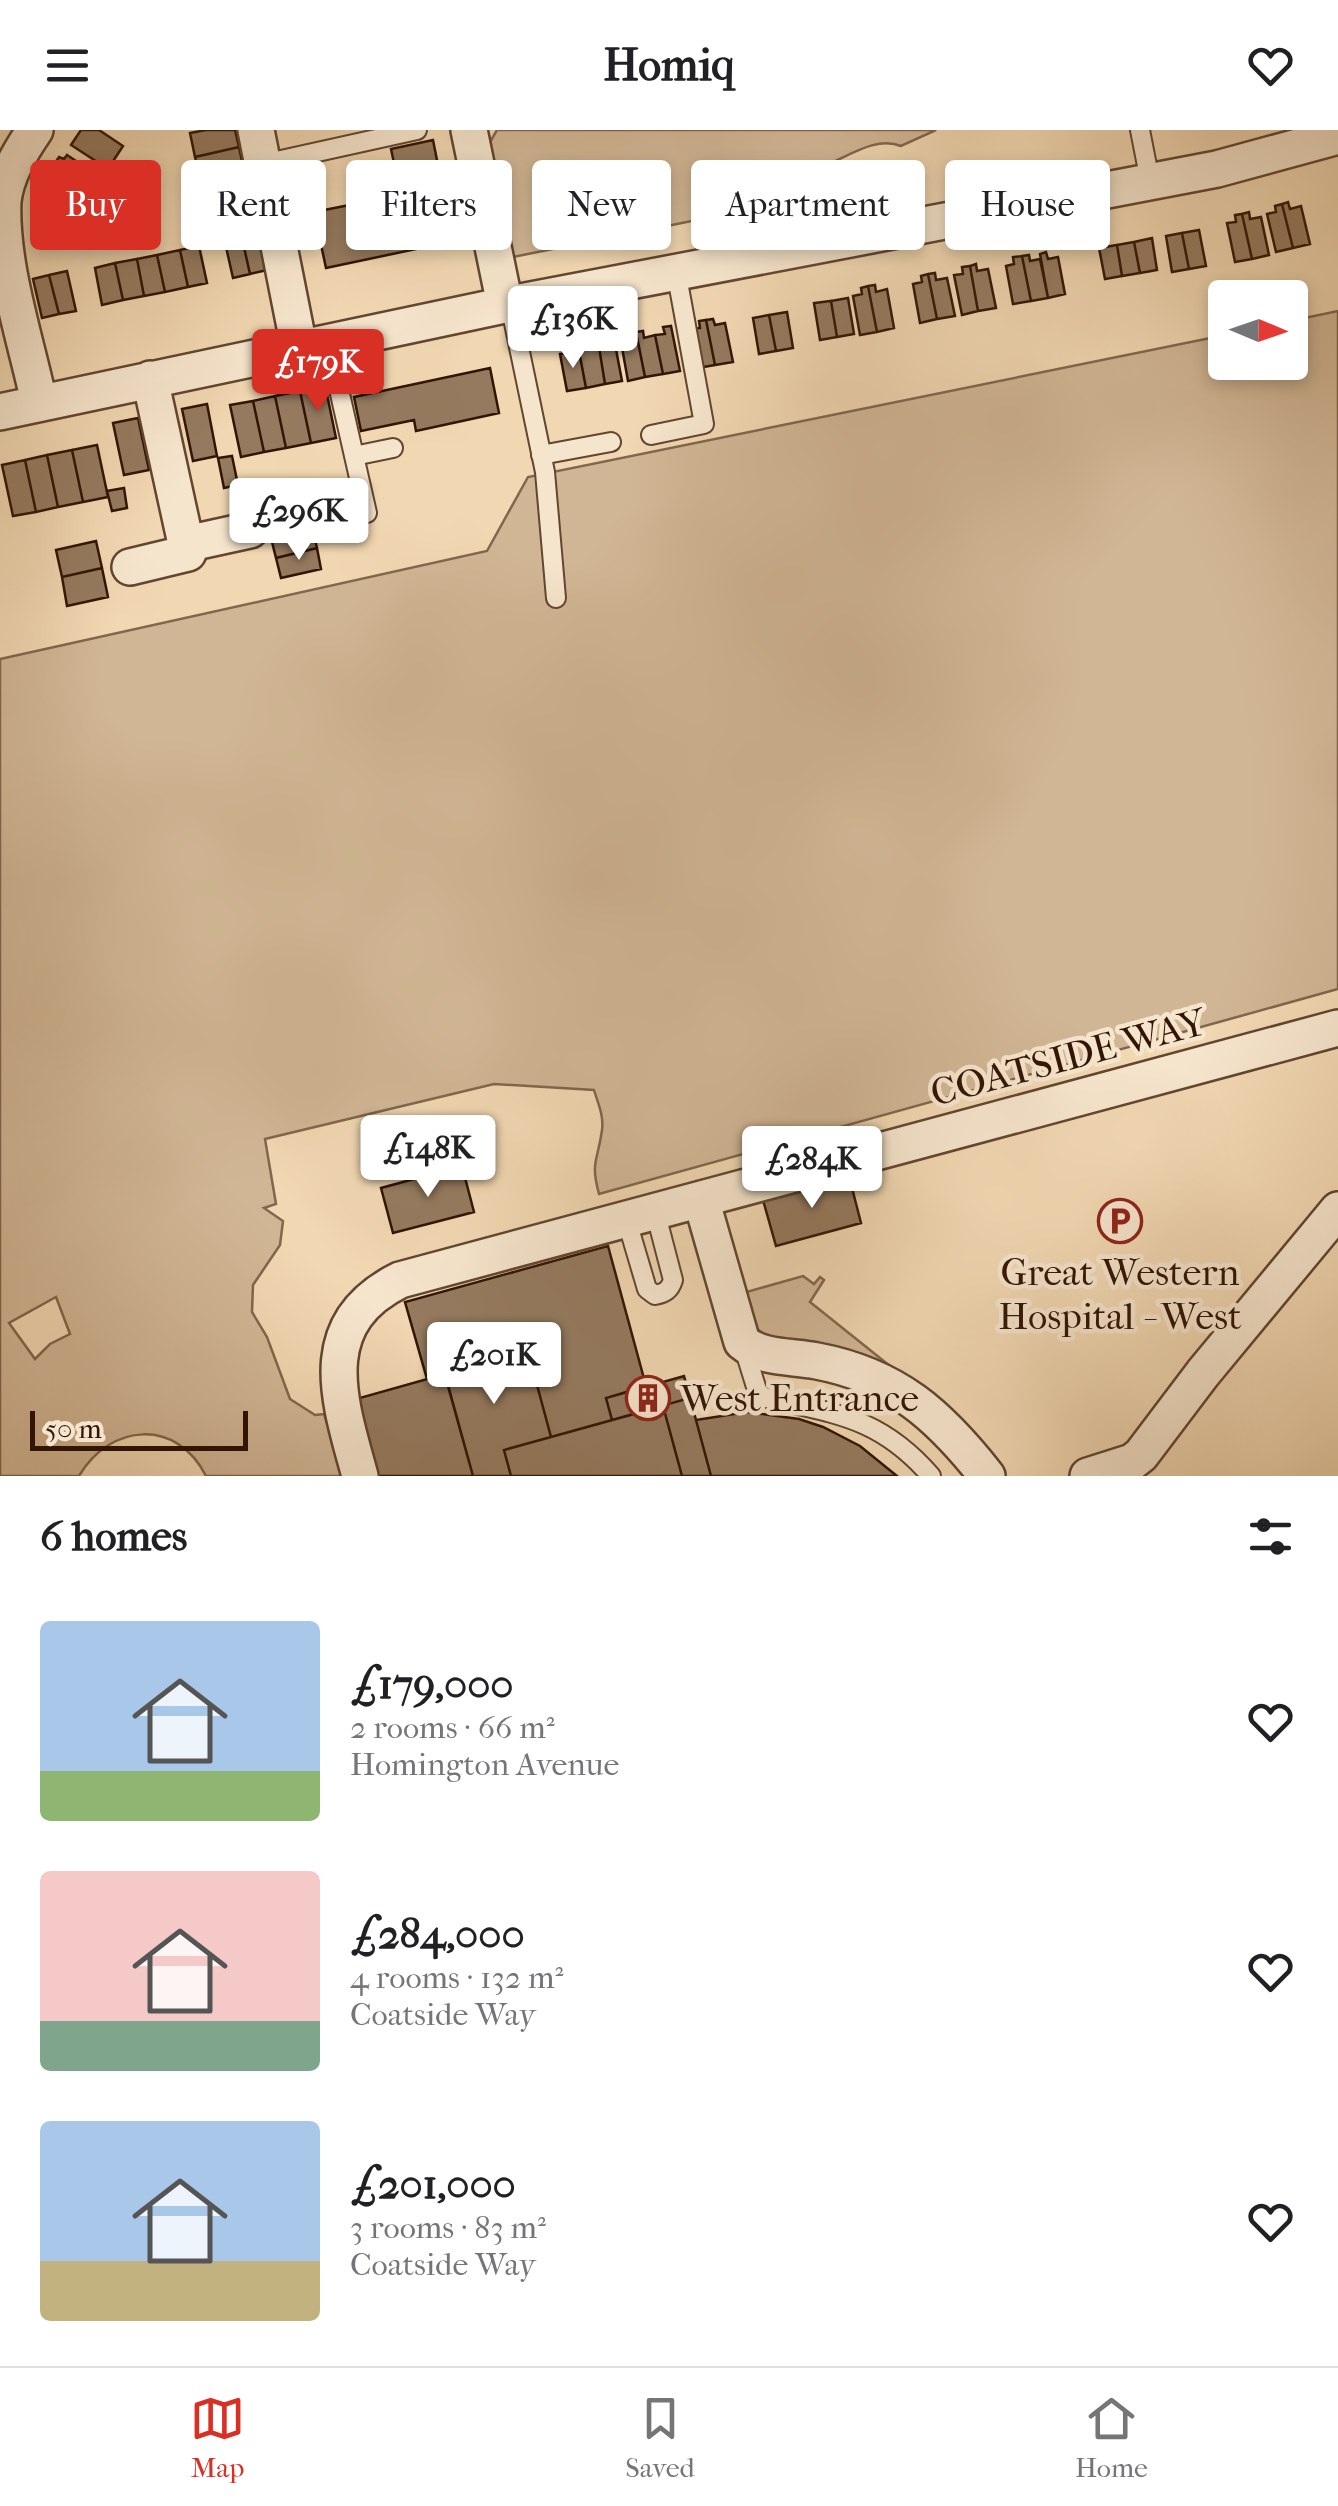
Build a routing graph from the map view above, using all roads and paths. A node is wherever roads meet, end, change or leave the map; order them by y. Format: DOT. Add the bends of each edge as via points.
graph roads {
  1 [pos="34,130"];
  2 [pos="417,130"];
  3 [pos="469,130"];
  4 [pos="1140,130"];
  5 [pos="1338,136"];
  6 [pos="260,147"];
  7 [pos="1150,181"];
  8 [pos="676,271"];
  9 [pos="508,304"];
  10 [pos="314,344"];
  11 [pos="150,379"];
  12 [pos="39,402"];
  13 [pos="0,412"];
  14 [pos="651,435"];
  15 [pos="611,442"];
  16 [pos="392,448"];
  17 [pos="541,454"];
  18 [pos="354,456"];
  19 [pos="367,513"];
  20 [pos="250,530"];
  21 [pos="186,544"];
  22 [pos="130,567"];
  23 [pos="556,598"];
  24 [pos="1338,1028"];
  25 [pos="700,1199"];
  26 [pos="1338,1210"];
  27 [pos="742,1342"];
  28 [pos="360,1476"];
  29 [pos="931,1476"];
  30 [pos="987,1476"];
  31 [pos="1088,1476"];
  1 -- 12 [label="street" via="12,169 3,216 6,259"];
  2 -- 6 [label="lane"];
  3 -- 9 [label="street"];
  4 -- 7 [label="lane"];
  5 -- 7 [label="street"];
  6 -- 10 [label="street"];
  7 -- 8 [label="street"];
  8 -- 9 [label="street"];
  8 -- 14 [label="lane" via="704,424"];
  9 -- 10 [label="street"];
  9 -- 17 [label="lane"];
  10 -- 11 [label="street"];
  10 -- 18 [label="lane"];
  11 -- 12 [label="street"];
  11 -- 21 [label="street"];
  12 -- 13 [label="street"];
  15 -- 17 [label="lane"];
  16 -- 18 [label="lane"];
  17 -- 23 [label="lane"];
  18 -- 19 [label="lane"];
  20 -- 21 [label="street"];
  21 -- 22 [label="street" via="188,553"];
  24 -- 25 [label="street, COATSIDE WAY"];
  25 -- 27 [label="street"];
  25 -- 28 [label="street, COATSIDE WAY" via="400,1280 372,1298 350,1327 337,1366"];
  26 -- 31 [label="street" via="1141,1456"];
  27 -- 29 [label="lane" via="763,1397 832,1410 872,1427"];
  27 -- 30 [label="street" via="767,1354 844,1367 897,1389 941,1422"];
}
